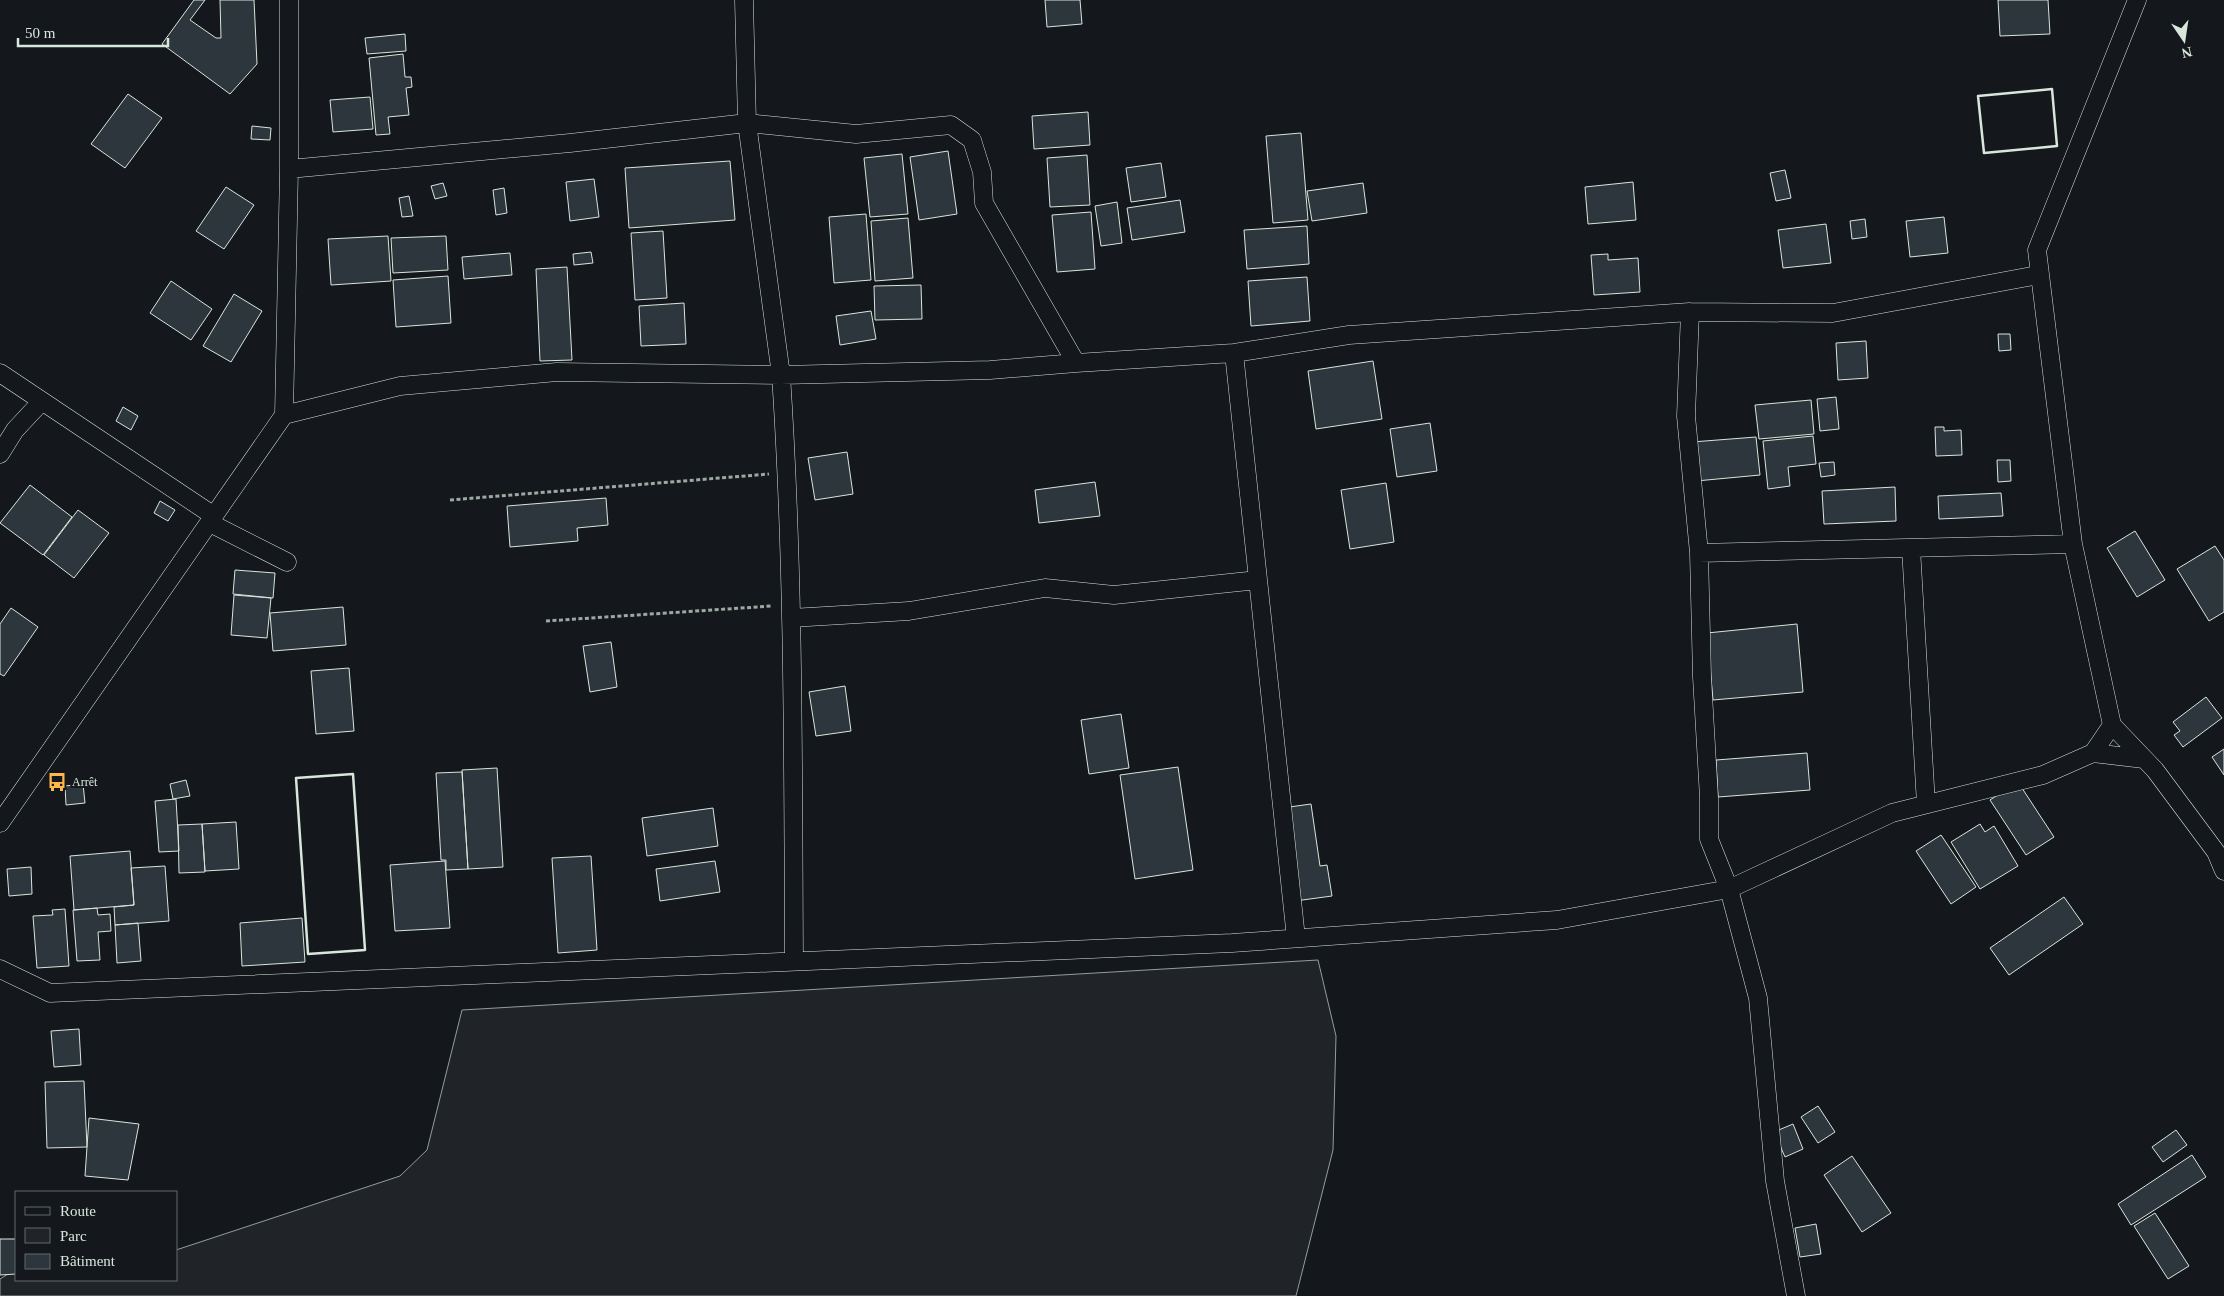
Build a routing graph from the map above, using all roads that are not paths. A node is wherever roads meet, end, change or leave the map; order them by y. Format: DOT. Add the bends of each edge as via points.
graph roads {
  1 [pos="289,0"];
  2 [pos="744,0"];
  3 [pos="2136,0"];
  4 [pos="747,123"];
  5 [pos="289,169"];
  6 [pos="2038,275"];
  7 [pos="1690,312"];
  8 [pos="1234,353"];
  9 [pos="1076,363"];
  10 [pos="0,373"];
  11 [pos="781,375"];
  12 [pos="42,401"];
  13 [pos="284,415"];
  14 [pos="0,454"];
  15 [pos="214,516"];
  16 [pos="2073,544"];
  17 [pos="1911,548"];
  18 [pos="1699,553"];
  19 [pos="287,562"];
  20 [pos="1258,580"];
  21 [pos="791,611"];
  22 [pos="2112,725"];
  23 [pos="2093,753"];
  24 [pos="2144,759"];
  25 [pos="1926,804"];
  26 [pos="0,823"];
  27 [pos="2224,871"];
  28 [pos="1728,889"];
  29 [pos="1296,938"];
  30 [pos="794,962"];
  31 [pos="0,969"];
  32 [pos="1796,1296"];
  1 -- 5 [label="street"];
  2 -- 4 [label="street"];
  3 -- 6 [label="street" via="2037,250"];
  4 -- 5 [label="street" via="570,144"];
  4 -- 9 [label="street" via="856,134 951,125 972,140 982,172 984,203"];
  4 -- 11 [label="street"];
  5 -- 13 [label="street"];
  6 -- 7 [label="street" via="1833,313"];
  6 -- 16 [label="street"];
  7 -- 8 [label="street" via="1349,336"];
  7 -- 18 [label="street" via="1686,416"];
  8 -- 9 [label="street"];
  8 -- 20 [label="street"];
  9 -- 11 [label="street" via="990,370"];
  10 -- 12 [label="street"];
  11 -- 13 [label="street" via="547,373 400,386"];
  11 -- 21 [label="street"];
  12 -- 14 [label="street" via="14,430"];
  12 -- 15 [label="street"];
  13 -- 15 [label="street"];
  15 -- 19 [label="street" via="210,524"];
  15 -- 26 [label="street"];
  16 -- 17 [label="street"];
  16 -- 22 [label="street"];
  17 -- 18 [label="street"];
  17 -- 25 [label="street"];
  18 -- 28 [label="street" via="1709,839"];
  20 -- 21 [label="street" via="1114,595 1045,588 909,611"];
  20 -- 29 [label="street"];
  21 -- 30 [label="street"];
  22 -- 23 [label="street"];
  22 -- 24 [label="street"];
  23 -- 24 [label="street"];
  23 -- 25 [label="street" via="2044,775"];
  24 -- 27 [label="street" via="2216,852"];
  25 -- 28 [label="street" via="1892,813"];
  28 -- 29 [label="street" via="1556,920"];
  28 -- 32 [label="street" via="1758,998 1775,1181"];
  29 -- 30 [label="street"];
  30 -- 31 [label="street" via="50,993"];
}
